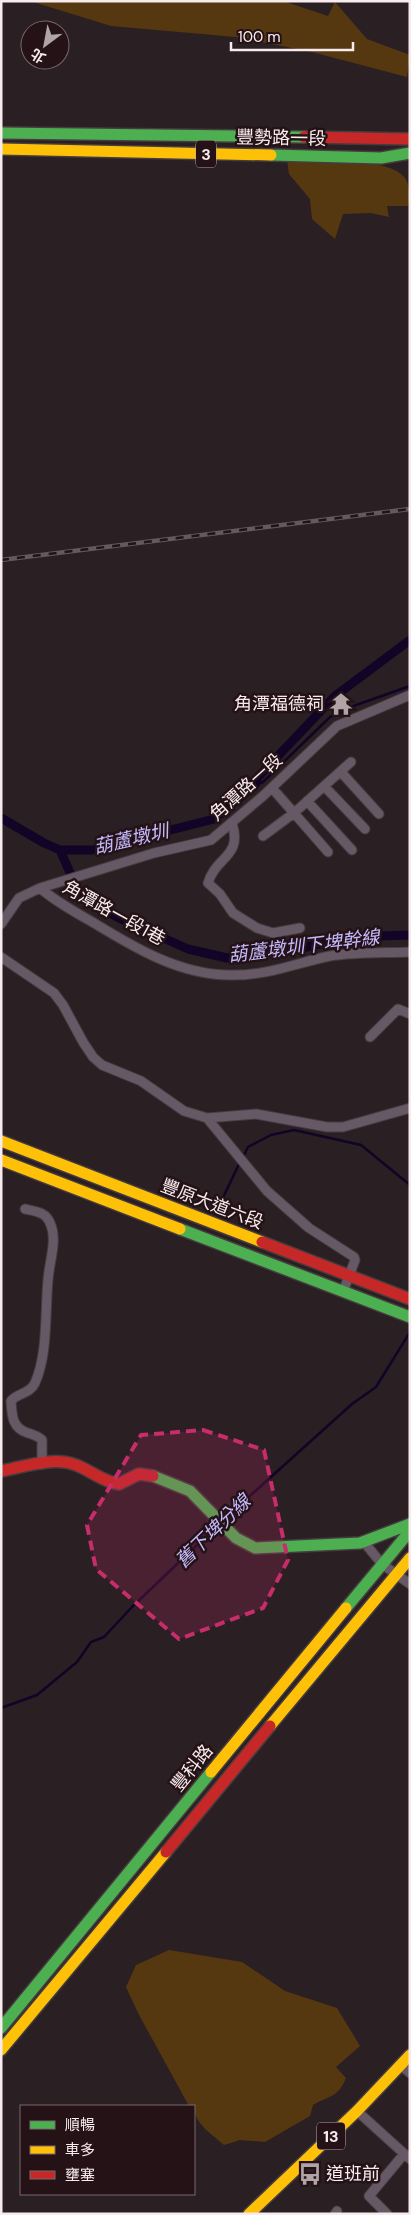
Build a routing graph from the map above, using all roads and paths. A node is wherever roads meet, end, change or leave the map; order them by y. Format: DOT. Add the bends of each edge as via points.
graph roads {
  1 [pos="1,133"];
  2 [pos="410,139"];
  3 [pos="1,149"];
  4 [pos="410,153"];
  5 [pos="410,695"];
  6 [pos="351,762"];
  7 [pos="341,772"];
  8 [pos="324,786"];
  9 [pos="272,788"];
  10 [pos="307,801"];
  11 [pos="294,813"];
  12 [pos="379,814"];
  13 [pos="232,822"];
  14 [pos="365,829"];
  15 [pos="263,836"];
  16 [pos="352,850"];
  17 [pos="328,852"];
  18 [pos="43,887"];
  19 [pos="1,924"];
  20 [pos="300,928"];
  21 [pos="410,952"];
  22 [pos="1,957"];
  23 [pos="410,1014"];
  24 [pos="370,1037"];
  25 [pos="410,1108"];
  26 [pos="207,1118"];
  27 [pos="1,1141"];
  28 [pos="1,1160"];
  29 [pos="24,1209"];
  30 [pos="350,1276"];
  31 [pos="343,1292"];
  32 [pos="410,1298"];
  33 [pos="410,1317"];
  34 [pos="42,1464"];
  35 [pos="1,1471"];
  36 [pos="410,1524"];
  37 [pos="410,1531"];
  38 [pos="363,1542"];
  39 [pos="410,1558"];
  40 [pos="382,1564"];
  41 [pos="395,1575"];
  42 [pos="410,1584"];
  43 [pos="1,2028"];
  44 [pos="1,2050"];
  45 [pos="410,2055"];
  46 [pos="400,2065"];
  47 [pos="410,2074"];
  48 [pos="357,2111"];
  49 [pos="407,2156"];
  50 [pos="249,2214"];
  51 [pos="387,2214"];
  1 -- 2 [label="street, 豐勢路一段 / 3"];
  3 -- 4 [label="street, 豐勢路一段 / 3" via="381,158"];
  5 -- 9 [label="street, 角潭路一段" via="337,726"];
  6 -- 7 [label="street"];
  7 -- 8 [label="street"];
  7 -- 12 [label="street"];
  8 -- 10 [label="street"];
  8 -- 14 [label="street"];
  9 -- 11 [label="street"];
  9 -- 13 [label="street, 角潭路一段"];
  10 -- 11 [label="street"];
  10 -- 16 [label="street"];
  11 -- 15 [label="street"];
  11 -- 17 [label="street"];
  13 -- 18 [label="street, 角潭路一段" via="211,840 154,853"];
  13 -- 20 [label="street" via="235,842 208,883 233,913 257,928 273,933"];
  18 -- 19 [label="street, 角潭路一段" via="19,898"];
  18 -- 21 [label="street, 角潭路一段1巷" via="53,899 139,950 210,973 274,972 330,956"];
  22 -- 26 [label="street" via="54,993 83,1042 102,1065 141,1081 184,1111"];
  23 -- 24 [label="street" via="398,1009"];
  25 -- 26 [label="street" via="343,1127 256,1114"];
  26 -- 30 [label="street" via="267,1191 309,1228 354,1257"];
  27 -- 30 [label="street, 豐原大道六段"];
  28 -- 31 [label="street, 豐原大道六段"];
  29 -- 34 [label="street" via="42,1213 53,1229 45,1341 39,1370 29,1391 11,1401 16,1426 42,1440"];
  30 -- 31 [label="street"];
  30 -- 32 [label="street, 豐原大道六段"];
  31 -- 33 [label="street, 豐原大道六段"];
  34 -- 35 [label="street"];
  34 -- 38 [label="street" via="70,1463 117,1484 144,1474 182,1486 202,1502 241,1544 255,1548"];
  36 -- 38 [label="street"];
  37 -- 40 [label="street, 豐科路"];
  38 -- 40 [label="street"];
  39 -- 41 [label="street, 豐科路"];
  40 -- 41 [label="street"];
  40 -- 43 [label="street, 豐科路"];
  41 -- 42 [label="street"];
  41 -- 44 [label="street, 豐科路"];
  45 -- 46 [label="street, 13"];
  46 -- 47 [label="street"];
  46 -- 48 [label="street, 13"];
  48 -- 49 [label="street"];
  48 -- 50 [label="street, 13"];
  49 -- 51 [label="street" via="369,2196"];
}
